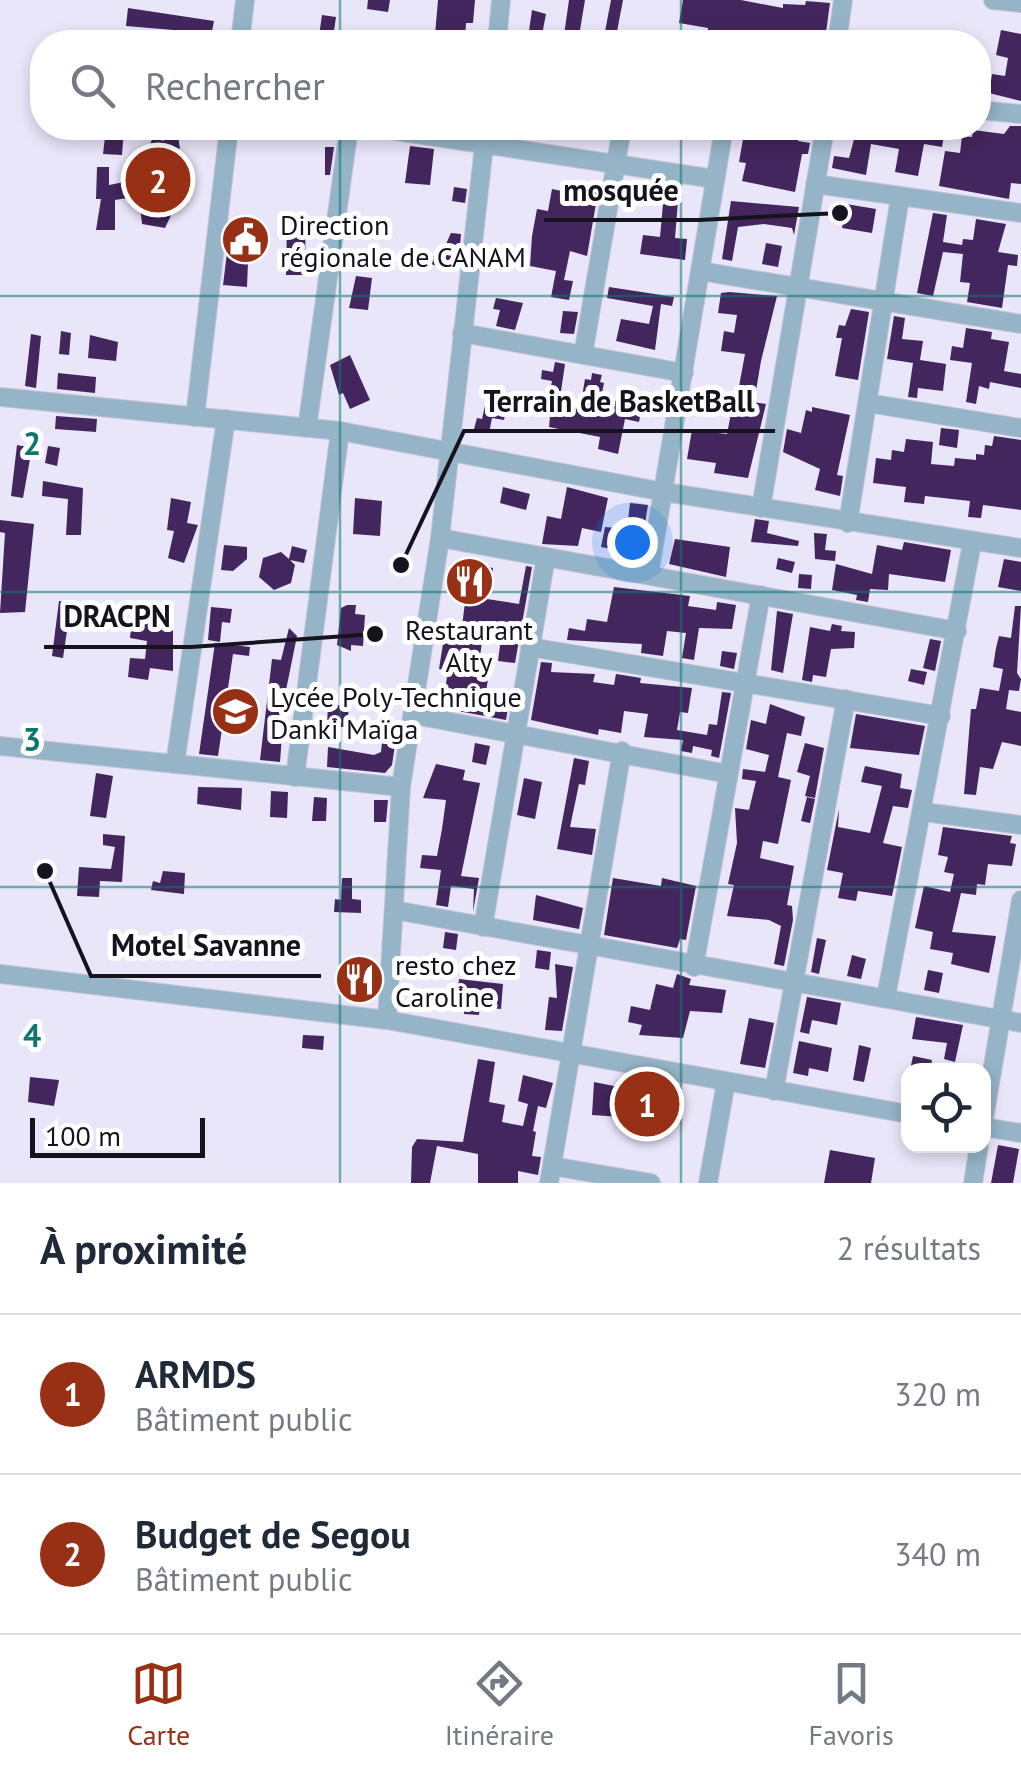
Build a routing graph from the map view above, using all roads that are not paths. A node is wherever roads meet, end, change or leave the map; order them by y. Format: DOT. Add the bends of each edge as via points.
graph roads {
  1 [pos="244,0"];
  2 [pos="501,0"];
  3 [pos="844,0"];
  4 [pos="993,0"];
  5 [pos="1021,3"];
  6 [pos="241,30"];
  7 [pos="498,30"];
  8 [pos="840,30"];
  9 [pos="991,111"];
  10 [pos="1021,114"];
  11 [pos="229,140"];
  12 [pos="347,140"];
  13 [pos="485,140"];
  14 [pos="504,140"];
  15 [pos="620,140"];
  16 [pos="722,140"];
  17 [pos="822,140"];
  18 [pos="616,164"];
  19 [pos="715,179"];
  20 [pos="815,184"];
  21 [pos="900,197"];
  22 [pos="1021,213"];
  23 [pos="700,271"];
  24 [pos="798,287"];
  25 [pos="884,302"];
  26 [pos="1020,318"];
  27 [pos="462,332"];
  28 [pos="583,355"];
  29 [pos="684,372"];
  30 [pos="0,397"];
  31 [pos="868,403"];
  32 [pos="195,417"];
  33 [pos="226,420"];
  34 [pos="307,428"];
  35 [pos="1021,428"];
  36 [pos="340,431"];
  37 [pos="448,450"];
  38 [pos="664,492"];
  39 [pos="761,508"];
  40 [pos="848,523"];
  41 [pos="440,538"];
  42 [pos="972,543"];
  43 [pos="1021,548"];
  44 [pos="546,557"];
  45 [pos="649,576"];
  46 [pos="760,595"];
  47 [pos="957,630"];
  48 [pos="530,647"];
  49 [pos="744,680"];
  50 [pos="846,699"];
  51 [pos="414,716"];
  52 [pos="941,716"];
  53 [pos="516,731"];
  54 [pos="0,746"];
  55 [pos="622,752"];
  56 [pos="175,764"];
  57 [pos="728,774"];
  58 [pos="295,776"];
  59 [pos="401,787"];
  60 [pos="924,812"];
  61 [pos="1021,825"];
  62 [pos="1021,900"];
  63 [pos="394,910"];
  64 [pos="1019,924"];
  65 [pos="483,928"];
  66 [pos="590,945"];
  67 [pos="694,967"];
  68 [pos="0,974"];
  69 [pos="795,984"];
  70 [pos="886,998"];
  71 [pos="387,1020"];
  72 [pos="1000,1020"];
  73 [pos="1021,1024"];
  74 [pos="571,1054"];
  75 [pos="991,1076"];
  76 [pos="726,1082"];
  77 [pos="774,1090"];
  78 [pos="901,1113"];
  79 [pos="991,1128"];
  80 [pos="1021,1133"];
  81 [pos="978,1153"];
  82 [pos="551,1175"];
  83 [pos="651,1183"];
  84 [pos="708,1183"];
  85 [pos="972,1183"];
  1 -- 6 [label="street"];
  2 -- 7 [label="street"];
  3 -- 8 [label="street"];
  4 -- 5 [label="street"];
  9 -- 10 [label="street"];
  11 -- 32 [label="street"];
  12 -- 34 [label="street"];
  13 -- 27 [label="street"];
  14 -- 18 [label="street"];
  15 -- 18 [label="street"];
  16 -- 19 [label="street"];
  17 -- 20 [label="street"];
  18 -- 19 [label="street"];
  18 -- 28 [label="street"];
  19 -- 23 [label="street"];
  20 -- 21 [label="street"];
  20 -- 24 [label="street"];
  21 -- 22 [label="street"];
  21 -- 25 [label="street"];
  23 -- 24 [label="street"];
  23 -- 29 [label="street"];
  24 -- 25 [label="street"];
  24 -- 39 [label="street"];
  25 -- 26 [label="street"];
  25 -- 31 [label="street"];
  27 -- 28 [label="street"];
  27 -- 37 [label="street"];
  28 -- 29 [label="street"];
  29 -- 38 [label="street"];
  30 -- 32 [label="street"];
  31 -- 35 [label="street"];
  31 -- 40 [label="street"];
  32 -- 33 [label="street"];
  33 -- 34 [label="street"];
  33 -- 56 [label="street"];
  34 -- 36 [label="street"];
  36 -- 37 [label="street"];
  36 -- 58 [label="street"];
  37 -- 38 [label="street"];
  37 -- 41 [label="street"];
  38 -- 39 [label="street"];
  38 -- 45 [label="street"];
  39 -- 40 [label="street"];
  40 -- 42 [label="street"];
  41 -- 44 [label="street"];
  41 -- 51 [label="street"];
  42 -- 43 [label="street"];
  42 -- 47 [label="street"];
  44 -- 45 [label="street"];
  44 -- 48 [label="street"];
  45 -- 46 [label="street"];
  46 -- 47 [label="street"];
  46 -- 49 [label="street"];
  47 -- 52 [label="street"];
  48 -- 49 [label="street"];
  48 -- 53 [label="street"];
  49 -- 50 [label="street"];
  49 -- 57 [label="street"];
  50 -- 52 [label="street"];
  50 -- 69 [label="street"];
  51 -- 53 [label="street"];
  51 -- 59 [label="street"];
  52 -- 60 [label="street"];
  53 -- 55 [label="street"];
  53 -- 65 [label="street"];
  54 -- 56 [label="street"];
  55 -- 57 [label="street"];
  55 -- 66 [label="street"];
  56 -- 58 [label="street"];
  57 -- 67 [label="street"];
  58 -- 59 [label="street"];
  59 -- 63 [label="street"];
  60 -- 61 [label="street"];
  60 -- 70 [label="street"];
  62 -- 64 [label="street"];
  63 -- 65 [label="street"];
  63 -- 71 [label="street"];
  64 -- 72 [label="street"];
  65 -- 66 [label="street"];
  66 -- 67 [label="street"];
  66 -- 74 [label="street"];
  67 -- 69 [label="street"];
  68 -- 71 [label="street"];
  69 -- 70 [label="street"];
  69 -- 77 [label="street"];
  70 -- 72 [label="street"];
  71 -- 74 [label="street"];
  72 -- 73 [label="street"];
  72 -- 75 [label="street"];
  74 -- 76 [label="street"];
  74 -- 82 [label="street"];
  76 -- 77 [label="street"];
  76 -- 84 [label="street"];
  77 -- 78 [label="street"];
  79 -- 80 [label="street"];
  81 -- 85 [label="street"];
  82 -- 83 [label="street"];
}
